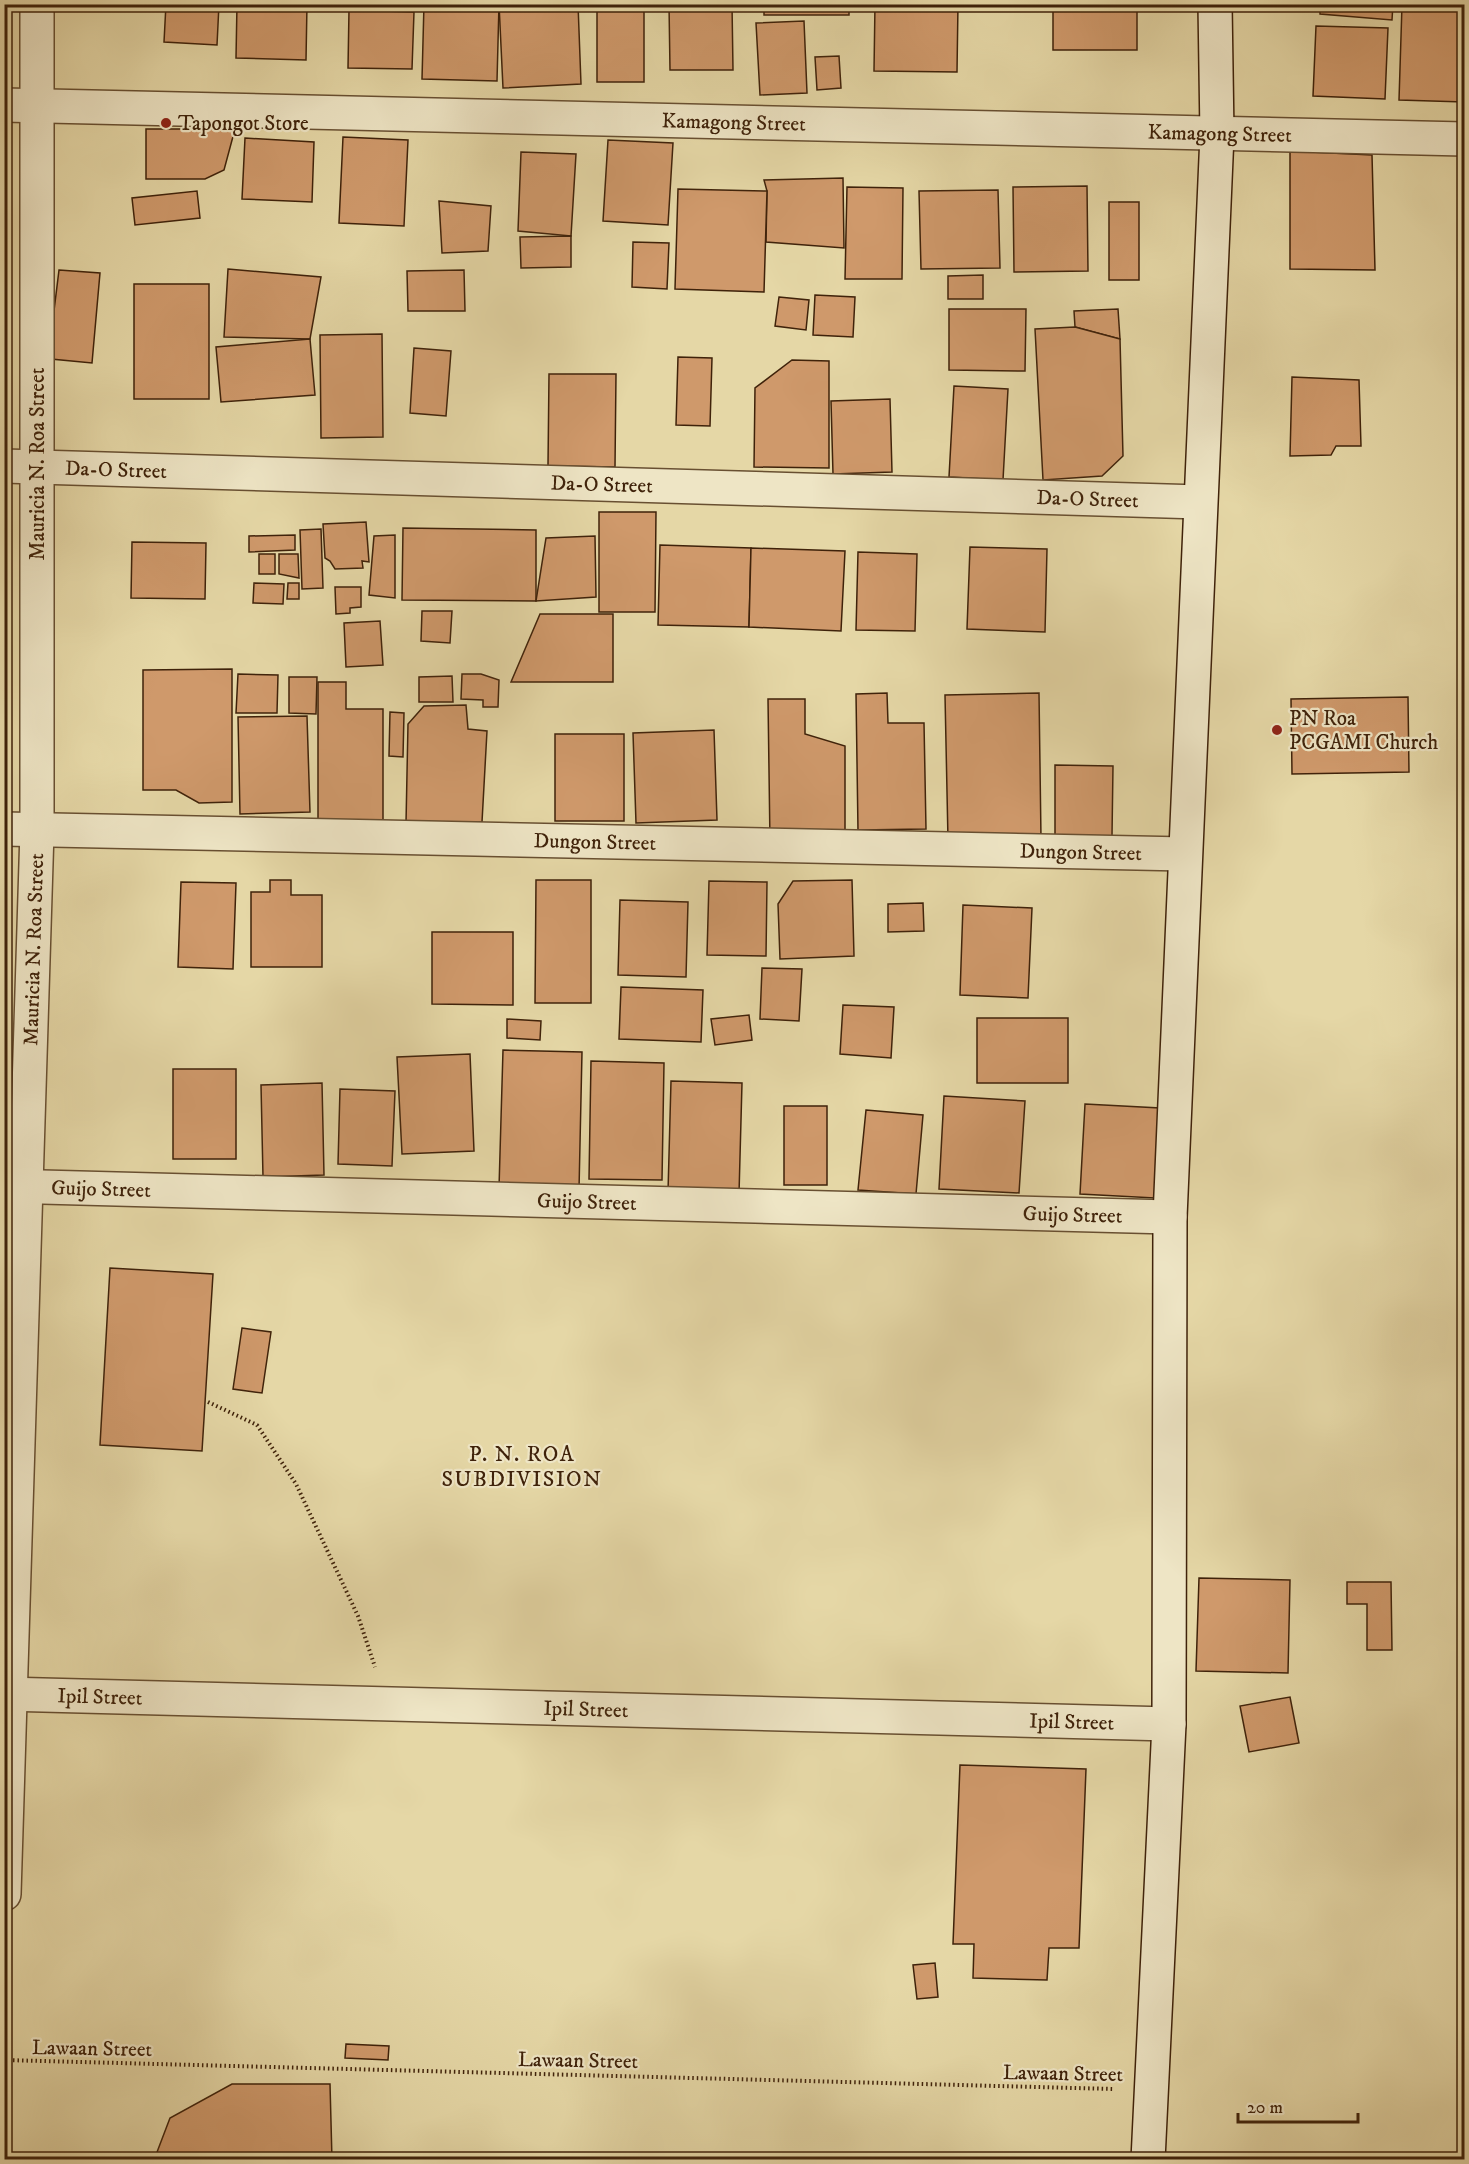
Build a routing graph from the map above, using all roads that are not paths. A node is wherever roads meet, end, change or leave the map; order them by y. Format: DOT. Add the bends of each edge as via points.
graph roads {
  1 [pos="37,4"];
  2 [pos="1215,4"];
  3 [pos="4,105"];
  4 [pos="38,105"];
  5 [pos="1217,135"];
  6 [pos="1464,139"];
  7 [pos="4,466"];
  8 [pos="38,468"];
  9 [pos="1200,502"];
  10 [pos="4,829"];
  11 [pos="37,831"];
  12 [pos="1185,854"];
  13 [pos="15,1187"];
  14 [pos="1170,1217"];
  15 [pos="7,1694"];
  16 [pos="1168,1724"];
  17 [pos="4,1894"];
  18 [pos="1148,2160"];
  1 -- 4 [label="street, Mauricia N. Roa Street"];
  2 -- 5 [label="street"];
  3 -- 4 [label="street, Kamagong Street"];
  4 -- 5 [label="street, Kamagong Street"];
  4 -- 8 [label="street, Mauricia N. Roa Street"];
  5 -- 6 [label="street, Kamagong Street"];
  5 -- 9 [label="street"];
  7 -- 8 [label="street, Da-O Street"];
  8 -- 9 [label="street, Da-O Street"];
  8 -- 11 [label="street, Mauricia N. Roa Street"];
  9 -- 12 [label="street"];
  10 -- 11 [label="street, Dungon Street"];
  11 -- 12 [label="street, Dungon Street"];
  11 -- 13 [label="street, Mauricia N. Roa Street"];
  12 -- 14 [label="street"];
  13 -- 14 [label="street, Guijo Street"];
  13 -- 15 [label="street, Mauricia N. Roa Street"];
  14 -- 16 [label="street"];
  15 -- 16 [label="street, Ipil Street"];
  15 -- 17 [label="street, Mauricia N. Roa Street"];
  16 -- 18 [label="street"];
}
